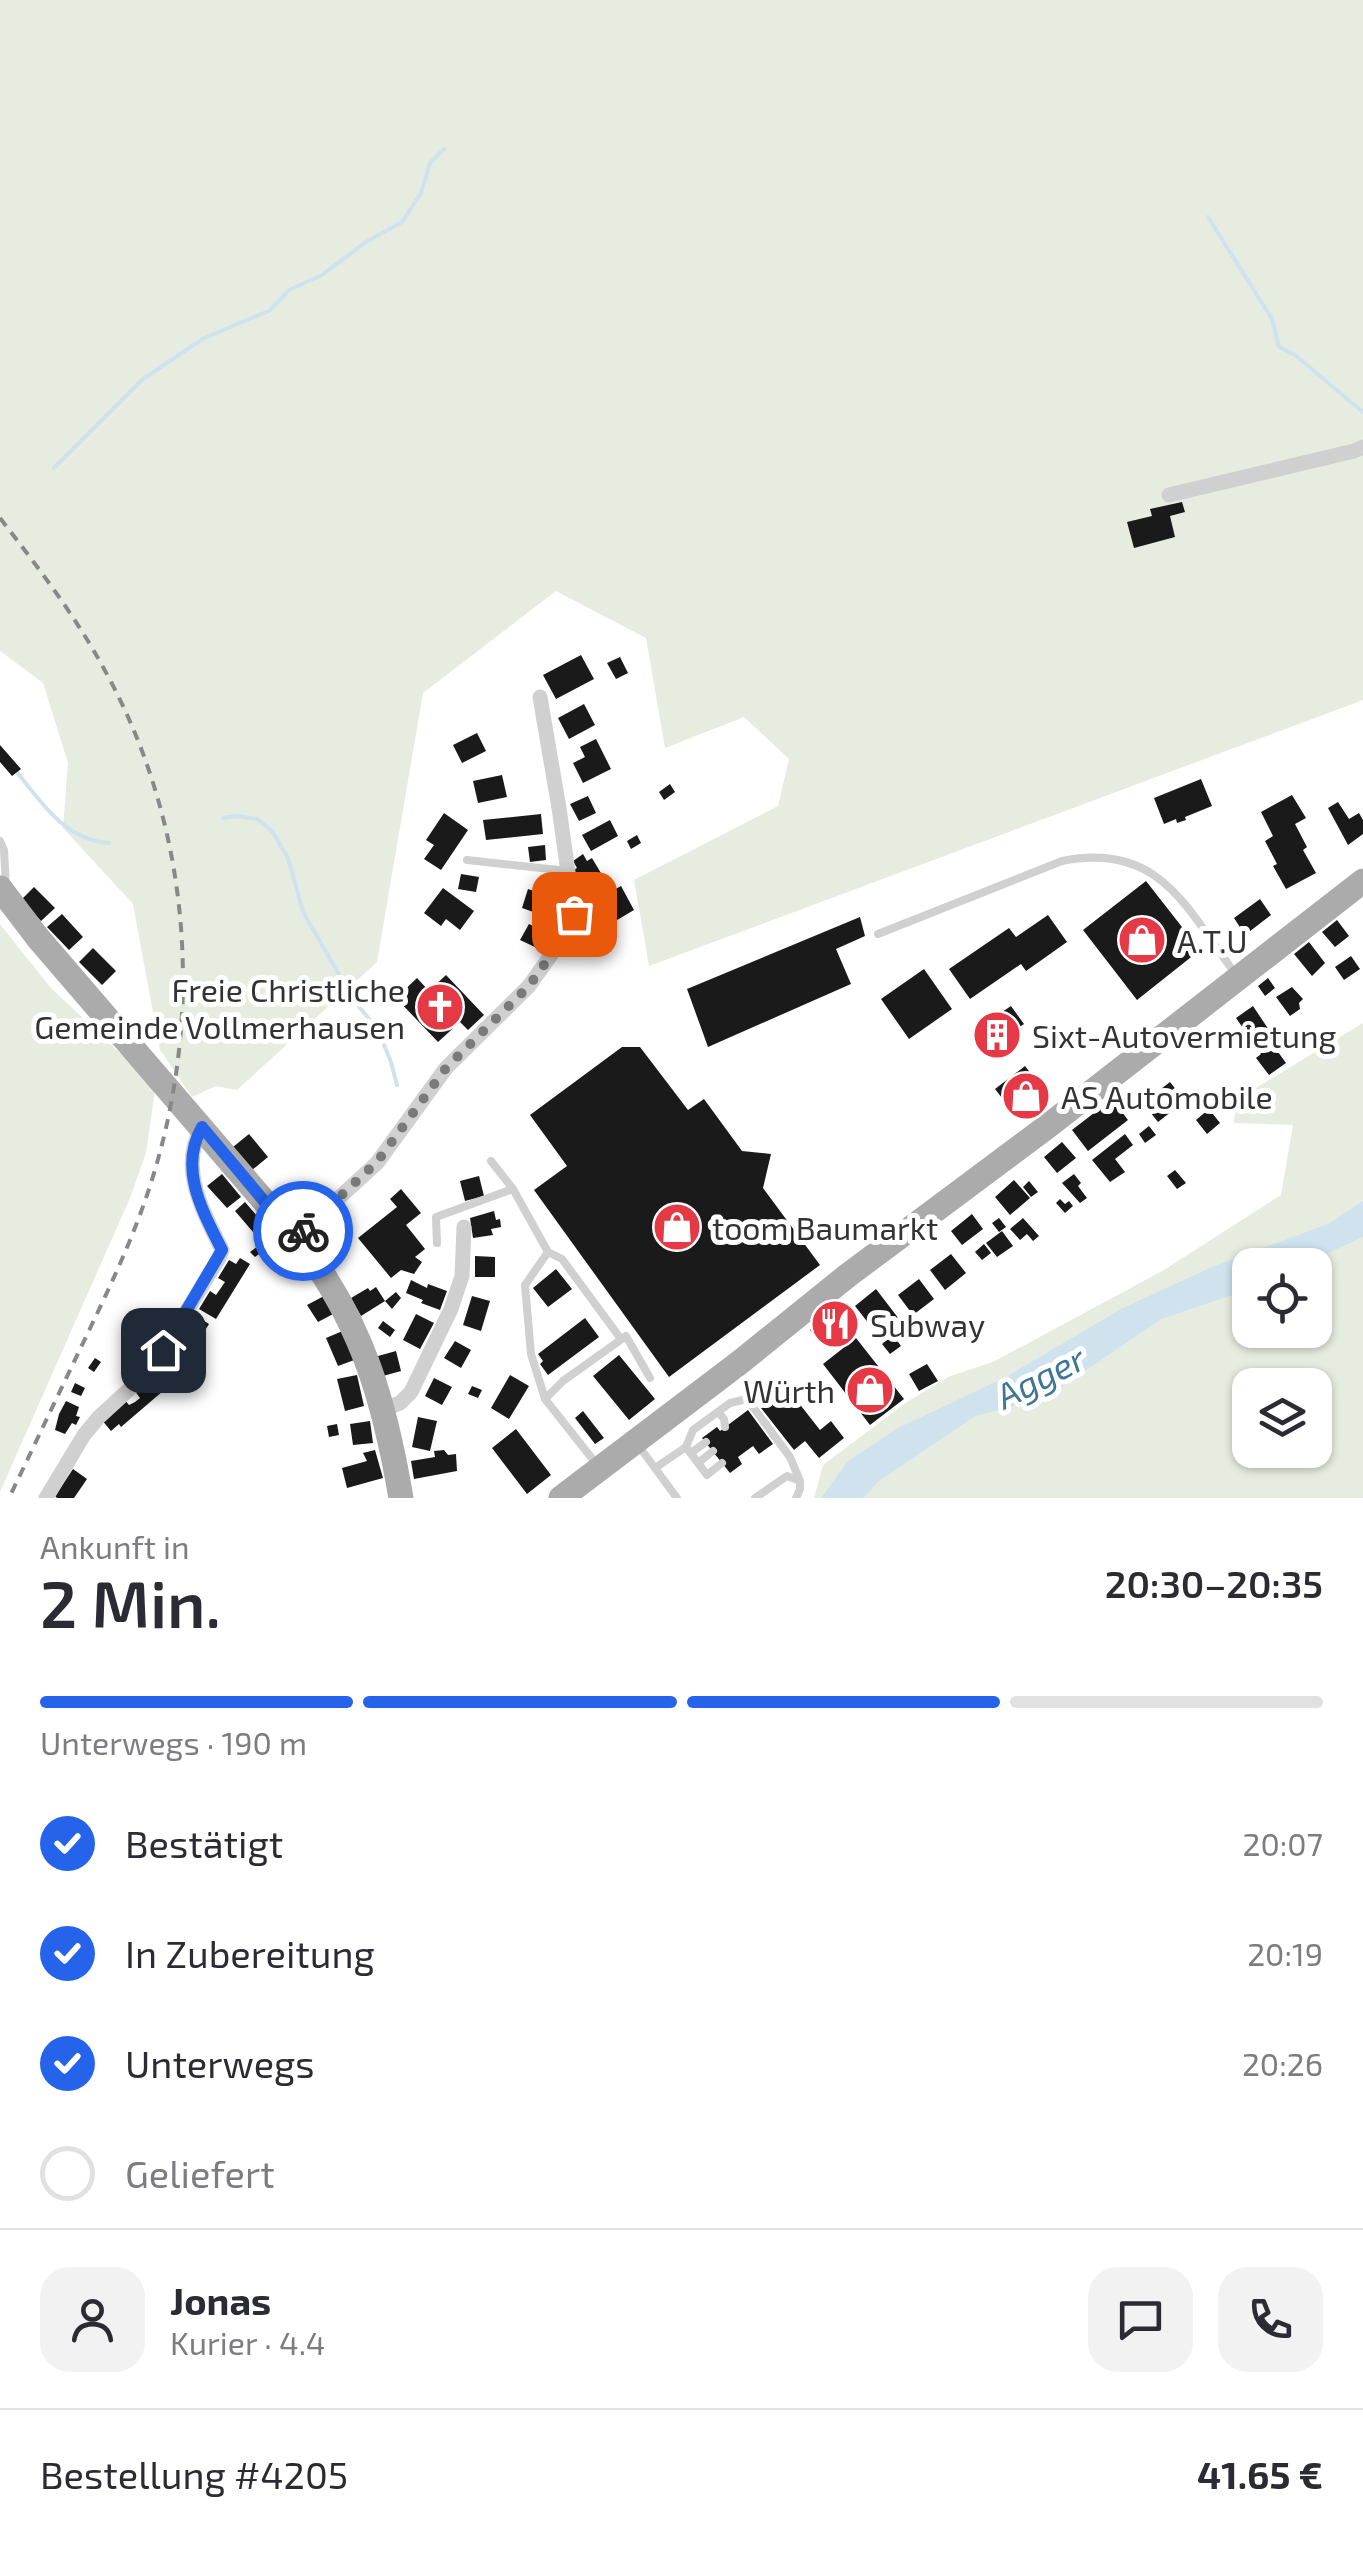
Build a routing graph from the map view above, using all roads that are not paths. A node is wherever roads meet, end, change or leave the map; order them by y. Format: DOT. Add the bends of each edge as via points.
graph roads {
  1 [pos="1363,447"];
  2 [pos="1169,495"];
  3 [pos="540,696"];
  4 [pos="0,841"];
  5 [pos="467,860"];
  6 [pos="568,871"];
  7 [pos="1363,881"];
  8 [pos="3,892"];
  9 [pos="878,934"];
  10 [pos="1238,977"];
  11 [pos="202,1127"];
  12 [pos="491,1162"];
  13 [pos="514,1190"];
  14 [pos="464,1228"];
  15 [pos="295,1238"];
  16 [pos="437,1243"];
  17 [pos="548,1252"];
  18 [pos="621,1340"];
  19 [pos="650,1378"];
  20 [pos="546,1399"];
  21 [pos="382,1410"];
  22 [pos="718,1412"];
  23 [pos="725,1427"];
  24 [pos="636,1442"];
  25 [pos="706,1442"];
  26 [pos="688,1450"];
  27 [pos="713,1452"];
  28 [pos="698,1462"];
  29 [pos="722,1464"];
  30 [pos="655,1468"];
  31 [pos="600,1470"];
  32 [pos="800,1481"];
  33 [pos="46,1498"];
  34 [pos="401,1498"];
  35 [pos="562,1498"];
  36 [pos="677,1498"];
  37 [pos="756,1498"];
  38 [pos="796,1498"];
  1 -- 2 [label="street"];
  3 -- 6 [label="street"];
  4 -- 8 [label="lane"];
  5 -- 6 [label="lane"];
  6 -- 15 [label="street" via="574,914 529,986 446,1068 377,1162"];
  7 -- 10 [label="main road"];
  8 -- 11 [label="main road"];
  9 -- 10 [label="lane" via="1062,861 1101,857 1153,873 1168,885"];
  10 -- 24 [label="main road"];
  11 -- 15 [label="main road"];
  11 -- 33 [label="street" via="190,1169 222,1250 163,1350 84,1435"];
  12 -- 13 [label="lane"];
  13 -- 16 [label="lane" via="436,1217"];
  13 -- 17 [label="lane"];
  14 -- 21 [label="street" via="462,1276 451,1309 411,1392"];
  15 -- 21 [label="main road" via="354,1326"];
  17 -- 18 [label="lane" via="562,1259"];
  17 -- 20 [label="lane" via="525,1286 531,1354"];
  18 -- 19 [label="lane" via="626,1336"];
  18 -- 20 [label="lane"];
  20 -- 31 [label="lane"];
  21 -- 34 [label="main road"];
  22 -- 23 [label="lane"];
  22 -- 26 [label="lane" via="693,1430"];
  22 -- 32 [label="lane" via="747,1399 790,1456"];
  24 -- 30 [label="lane"];
  24 -- 31 [label="main road"];
  25 -- 26 [label="lane"];
  26 -- 28 [label="lane"];
  26 -- 30 [label="lane"];
  27 -- 28 [label="lane"];
  28 -- 29 [label="lane" via="707,1474"];
  30 -- 36 [label="lane"];
  31 -- 35 [label="main road"];
  32 -- 37 [label="lane" via="787,1476"];
  32 -- 38 [label="lane"];
}
